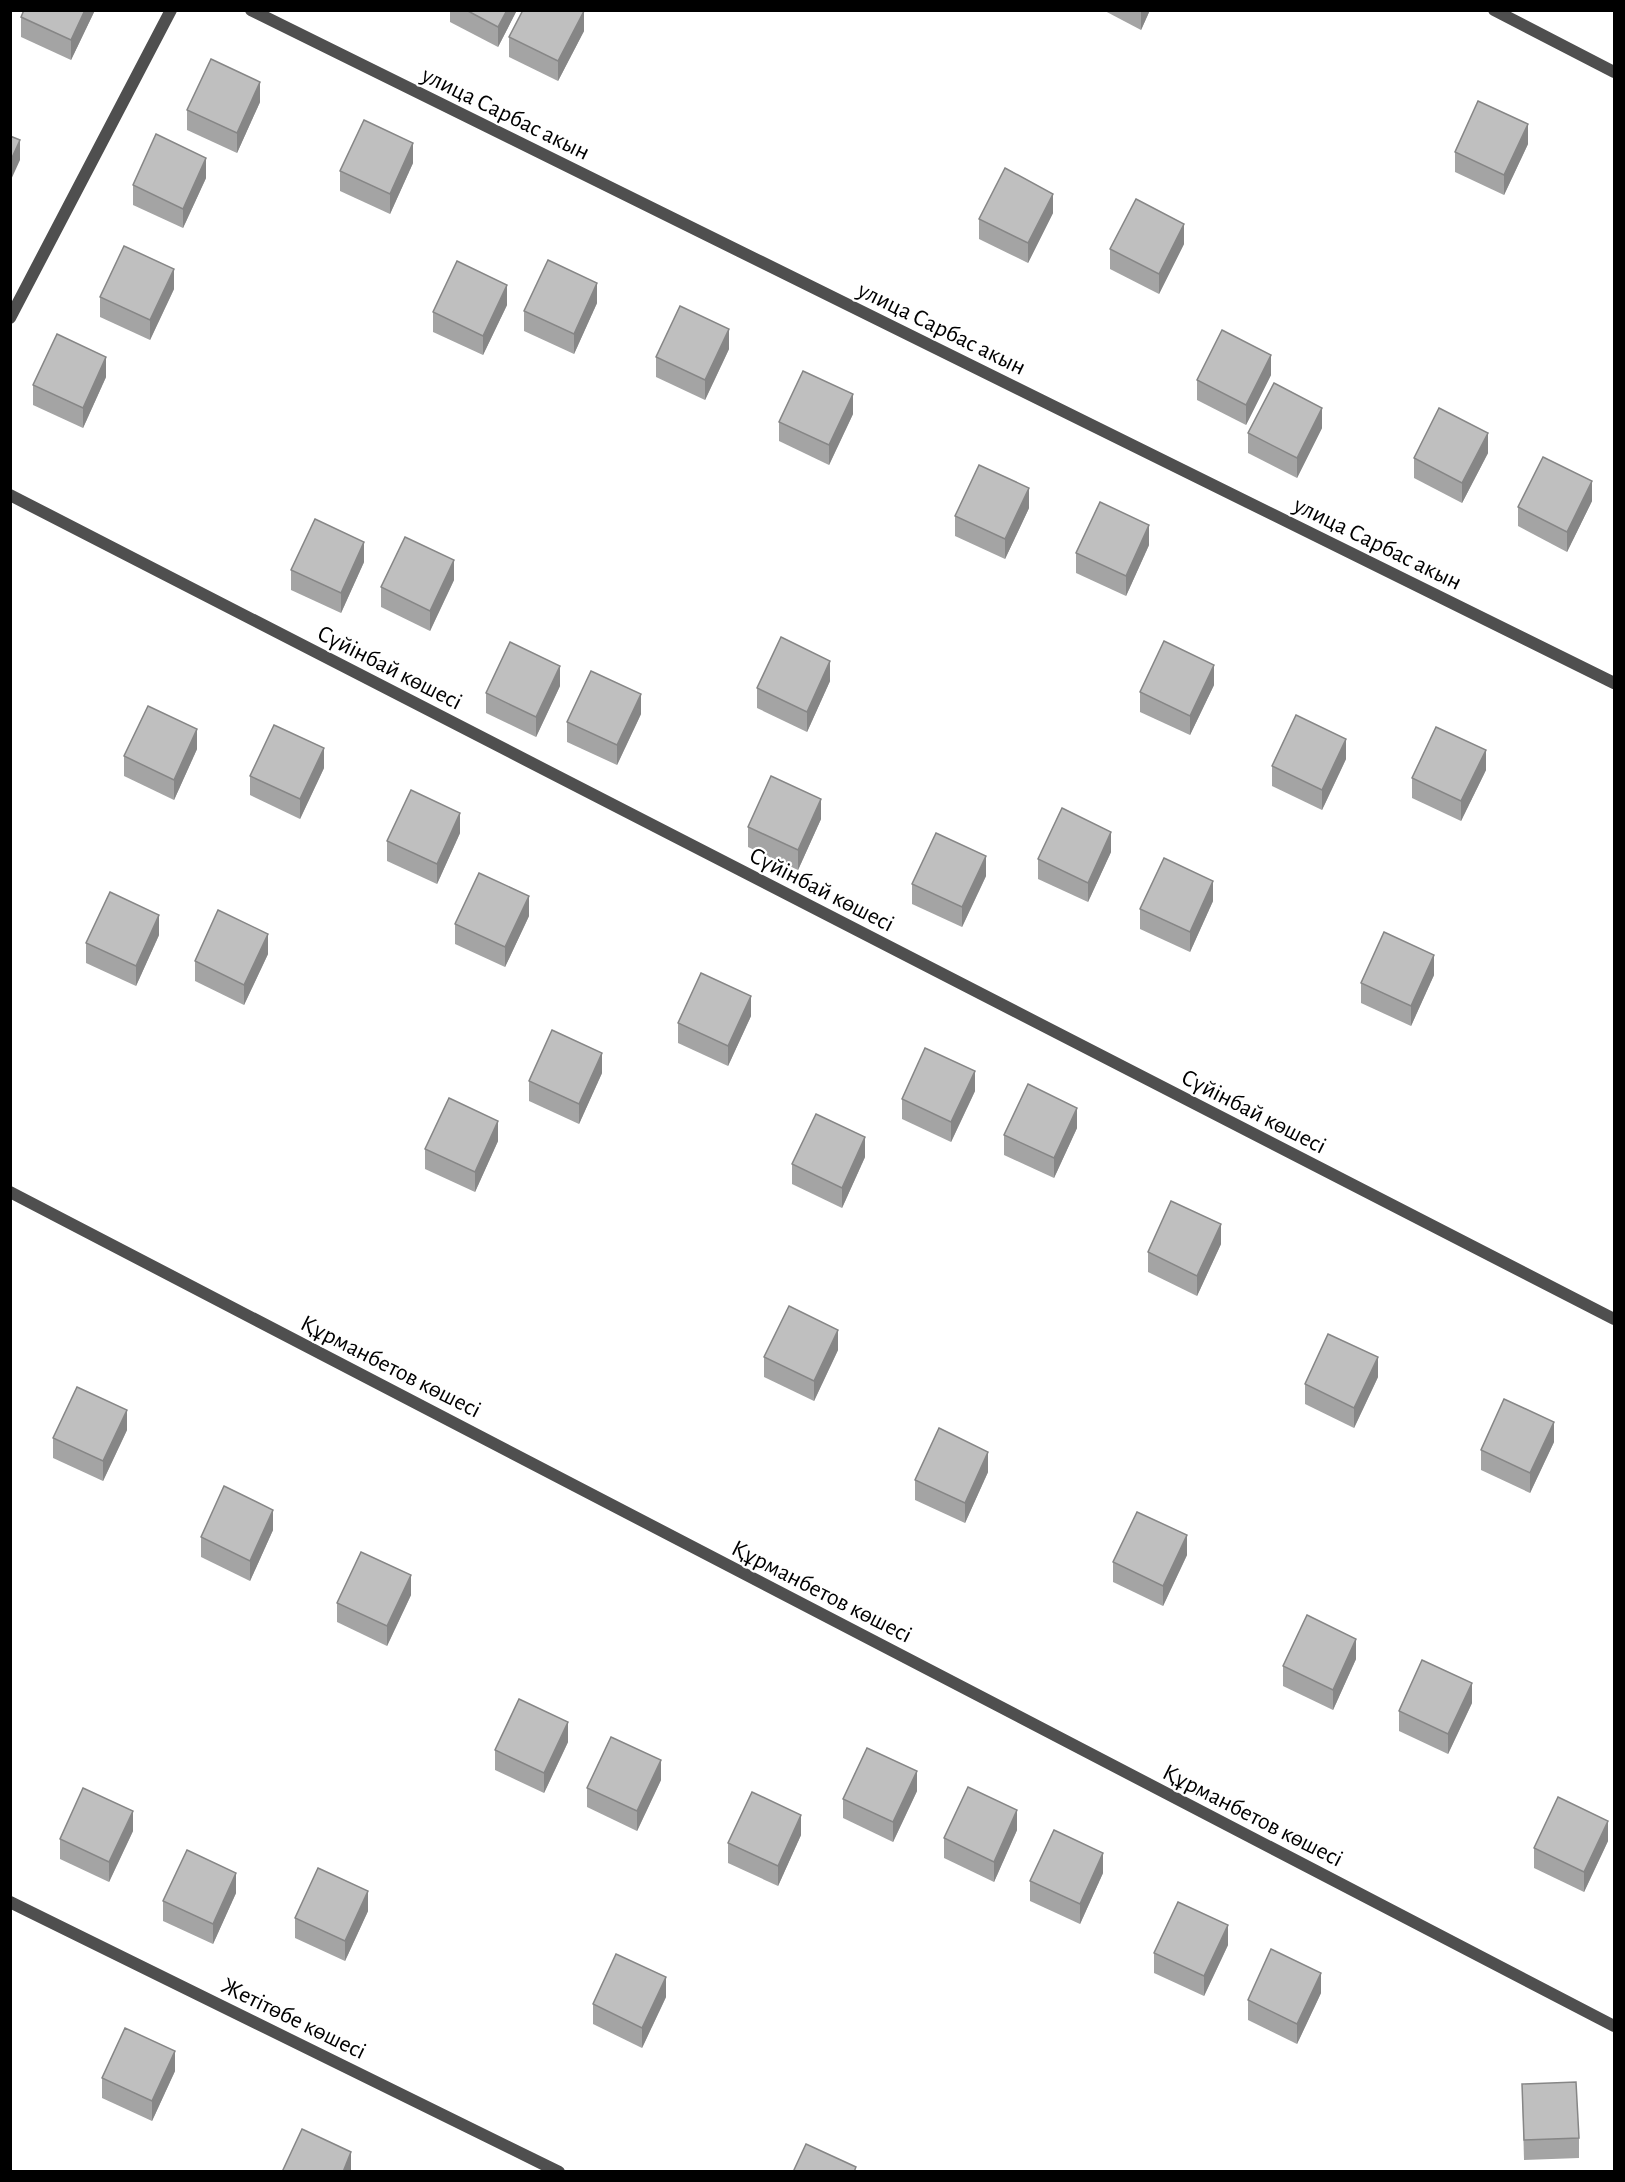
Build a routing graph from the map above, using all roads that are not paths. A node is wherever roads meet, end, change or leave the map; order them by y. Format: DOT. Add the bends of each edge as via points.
graph roads {
  1 [pos="171,10"];
  2 [pos="251,10"];
  3 [pos="1494,10"];
  4 [pos="1614,72"];
  5 [pos="10,318"];
  6 [pos="10,495"];
  7 [pos="1614,683"];
  8 [pos="10,1192"];
  9 [pos="1614,1319"];
  10 [pos="10,1902"];
  11 [pos="1614,2026"];
  12 [pos="559,2172"];
  1 -- 5 [label="street"];
  2 -- 7 [label="street, улица Сарбас акын"];
  3 -- 4 [label="street"];
  6 -- 9 [label="street, Сүйінбай көшесі"];
  8 -- 11 [label="street, Құрманбетов көшесі"];
  10 -- 12 [label="street, Жетітөбе көшесі"];
}
